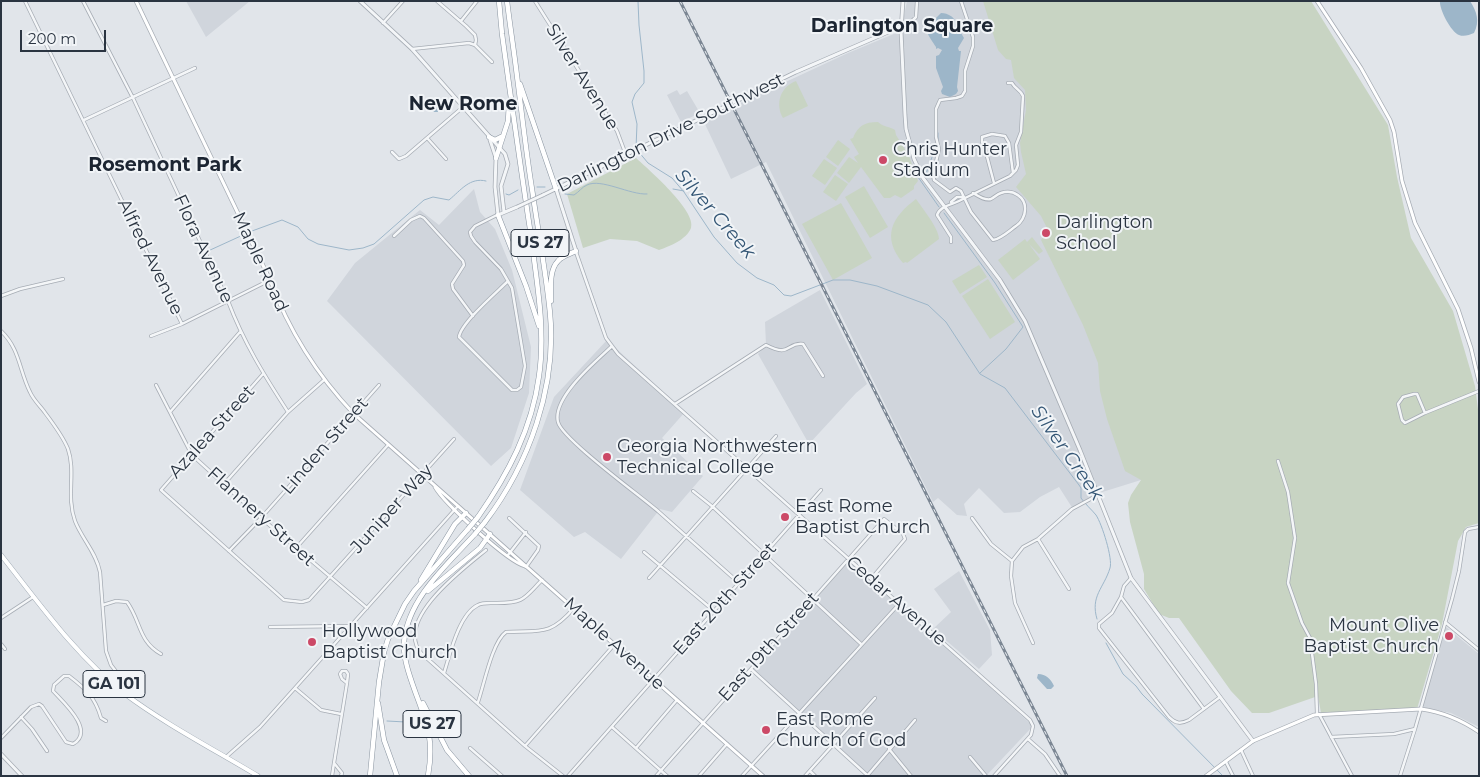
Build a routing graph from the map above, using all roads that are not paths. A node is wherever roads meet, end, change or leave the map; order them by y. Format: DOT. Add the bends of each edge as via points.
graph roads {
  1 [pos="25,1"];
  2 [pos="83,1"];
  3 [pos="136,1"];
  4 [pos="360,1"];
  5 [pos="403,1"];
  6 [pos="437,1"];
  7 [pos="477,1"];
  8 [pos="499,1"];
  9 [pos="507,1"];
  10 [pos="534,1"];
  11 [pos="903,1"];
  12 [pos="917,1"];
  13 [pos="962,1"];
  14 [pos="1317,1"];
  15 [pos="461,21"];
  16 [pos="383,23"];
  17 [pos="902,26"];
  18 [pos="475,45"];
  19 [pos="412,49"];
  20 [pos="492,62"];
  21 [pos="195,68"];
  22 [pos="517,75"];
  23 [pos="173,78"];
  24 [pos="1008,83"];
  25 [pos="510,94"];
  26 [pos="133,98"];
  27 [pos="463,107"];
  28 [pos="84,120"];
  29 [pos="504,135"];
  30 [pos="489,137"];
  31 [pos="428,139"];
  32 [pos="500,148"];
  33 [pos="392,152"];
  34 [pos="627,154"];
  35 [pos="496,158"];
  36 [pos="446,159"];
  37 [pos="1013,173"];
  38 [pos="994,183"];
  39 [pos="556,189"];
  40 [pos="973,193"];
  41 [pos="964,198"];
  42 [pos="945,207"];
  43 [pos="504,212"];
  44 [pos="498,215"];
  45 [pos="394,236"];
  46 [pos="951,242"];
  47 [pos="576,251"];
  48 [pos="63,279"];
  49 [pos="270,280"];
  50 [pos="507,282"];
  51 [pos="1,296"];
  52 [pos="228,301"];
  53 [pos="550,314"];
  54 [pos="473,316"];
  55 [pos="182,324"];
  56 [pos="1,331"];
  57 [pos="240,332"];
  58 [pos="542,335"];
  59 [pos="151,336"];
  60 [pos="611,346"];
  61 [pos="263,374"];
  62 [pos="823,376"];
  63 [pos="324,380"];
  64 [pos="1479,382"];
  65 [pos="156,384"];
  66 [pos="379,385"];
  67 [pos="1479,391"];
  68 [pos="675,404"];
  69 [pos="170,412"];
  70 [pos="288,412"];
  71 [pos="1425,413"];
  72 [pos="354,414"];
  73 [pos="776,436"];
  74 [pos="454,440"];
  75 [pos="388,445"];
  76 [pos="192,455"];
  77 [pos="1278,461"];
  78 [pos="748,468"];
  79 [pos="422,474"];
  80 [pos="224,484"];
  81 [pos="435,486"];
  82 [pos="822,490"];
  83 [pos="693,491"];
  84 [pos="1098,495"];
  85 [pos="458,506"];
  86 [pos="713,507"];
  87 [pos="455,510"];
  88 [pos="800,514"];
  89 [pos="464,515"];
  90 [pos="261,518"];
  91 [pos="509,518"];
  92 [pos="972,518"];
  93 [pos="478,520"];
  94 [pos="474,527"];
  95 [pos="1479,527"];
  96 [pos="526,532"];
  97 [pos="490,534"];
  98 [pos="686,536"];
  99 [pos="1038,538"];
  100 [pos="487,539"];
  101 [pos="296,548"];
  102 [pos="486,550"];
  103 [pos="510,551"];
  104 [pos="229,552"];
  105 [pos="644,552"];
  106 [pos="1,555"];
  107 [pos="764,555"];
  108 [pos="508,556"];
  109 [pos="848,559"];
  110 [pos="1012,561"];
  111 [pos="660,564"];
  112 [pos="525,566"];
  113 [pos="330,578"];
  114 [pos="649,578"];
  115 [pos="1131,578"];
  116 [pos="871,579"];
  117 [pos="542,580"];
  118 [pos="739,583"];
  119 [pos="1069,589"];
  120 [pos="414,591"];
  121 [pos="35,596"];
  122 [pos="1121,597"];
  123 [pos="812,600"];
  124 [pos="417,603"];
  125 [pos="899,604"];
  126 [pos="103,605"];
  127 [pos="367,608"];
  128 [pos="574,608"];
  129 [pos="714,611"];
  130 [pos="1,618"];
  131 [pos="1445,622"];
  132 [pos="349,626"];
  133 [pos="270,627"];
  134 [pos="1033,643"];
  135 [pos="1,644"];
  136 [pos="862,644"];
  137 [pos="614,645"];
  138 [pos="5,649"];
  139 [pos="1479,650"];
  140 [pos="161,654"];
  141 [pos="407,665"];
  142 [pos="751,669"];
  143 [pos="444,673"];
  144 [pos="653,680"];
  145 [pos="114,684"];
  146 [pos="347,684"];
  147 [pos="295,688"];
  148 [pos="1220,697"];
  149 [pos="875,698"];
  150 [pos="378,699"];
  151 [pos="677,700"];
  152 [pos="477,703"];
  153 [pos="1204,709"];
  154 [pos="1421,709"];
  155 [pos="800,712"];
  156 [pos="341,714"];
  157 [pos="1318,714"];
  158 [pos="21,717"];
  159 [pos="915,720"];
  160 [pos="106,721"];
  161 [pos="702,722"];
  162 [pos="612,726"];
  163 [pos="1416,729"];
  164 [pos="1479,732"];
  165 [pos="1331,737"];
  166 [pos="1,738"];
  167 [pos="1028,739"];
  168 [pos="1254,741"];
  169 [pos="727,744"];
  170 [pos="832,745"];
  171 [pos="526,746"];
  172 [pos="470,748"];
  173 [pos="636,748"];
  174 [pos="889,749"];
  175 [pos="1240,750"];
  176 [pos="48,751"];
  177 [pos="1,754"];
  178 [pos="226,757"];
  179 [pos="970,757"];
  180 [pos="1225,761"];
  181 [pos="334,763"];
  182 [pos="751,766"];
  183 [pos="661,770"];
  184 [pos="810,771"];
  185 [pos="22,776"];
  186 [pos="258,776"];
  187 [pos="332,776"];
  188 [pos="342,776"];
  189 [pos="370,776"];
  190 [pos="397,776"];
  191 [pos="428,776"];
  192 [pos="469,776"];
  193 [pos="502,776"];
  194 [pos="563,776"];
  195 [pos="568,776"];
  196 [pos="656,776"];
  197 [pos="667,776"];
  198 [pos="699,776"];
  199 [pos="742,776"];
  200 [pos="763,776"];
  201 [pos="805,776"];
  202 [pos="815,776"];
  203 [pos="867,776"];
  204 [pos="911,776"];
  205 [pos="986,776"];
  206 [pos="994,776"];
  207 [pos="1060,776"];
  208 [pos="1206,776"];
  209 [pos="1234,776"];
  210 [pos="1253,776"];
  211 [pos="1352,776"];
  212 [pos="1400,776"];
  1 -- 28 [label="street, Alfred Avenue"];
  2 -- 26 [label="street, Flora Avenue"];
  3 -- 23 [label="main road, Maple Road"];
  4 -- 16 [label="street"];
  5 -- 16 [label="street"];
  6 -- 15 [label="street"];
  7 -- 15 [label="street"];
  8 -- 25 [label="highway, US 27"];
  9 -- 22 [label="highway, US 27"];
  10 -- 34 [label="street, Silver Avenue" via="617,131"];
  11 -- 17 [label="street"];
  12 -- 17 [label="street, Darlington Drive Southwest" via="916,17"];
  13 -- 41 [label="street" via="973,46 965,71 965,92 956,98 940,100 936,109 939,149 933,175 934,180 950,192 956,188 961,191"];
  14 -- 64 [label="main road" via="1390,120 1407,200 1422,239 1458,309"];
  15 -- 18 [label="street" via="475,35"];
  16 -- 19 [label="street"];
  17 -- 34 [label="street, Darlington Drive Southwest" via="796,72"];
  17 -- 42 [label="street" via="909,143 923,178"];
  18 -- 19 [label="street"];
  18 -- 20 [label="street"];
  19 -- 27 [label="street"];
  21 -- 23 [label="street"];
  22 -- 39 [label="highway"];
  22 -- 53 [label="highway, US 27"];
  23 -- 26 [label="street"];
  23 -- 49 [label="main road, Maple Road"];
  24 -- 37 [label="street" via="1012,83 1023,96 1021,132 1016,145 1018,165"];
  25 -- 29 [label="highway"];
  25 -- 58 [label="highway, US 27"];
  26 -- 28 [label="street"];
  26 -- 52 [label="street, Flora Avenue"];
  27 -- 30 [label="street"];
  27 -- 31 [label="street"];
  28 -- 55 [label="street, Alfred Avenue"];
  29 -- 30 [label="highway" via="499,140"];
  29 -- 32 [label="highway"];
  30 -- 32 [label="street"];
  30 -- 35 [label="street"];
  31 -- 33 [label="street" via="402,158 398,159"];
  31 -- 36 [label="street"];
  32 -- 35 [label="highway"];
  32 -- 43 [label="street" via="508,164 501,186"];
  34 -- 39 [label="street, Darlington Drive Southwest"];
  35 -- 44 [label="street"];
  37 -- 38 [label="street"];
  37 -- 38 [label="street" via="1007,139 984,135 982,142"];
  38 -- 40 [label="street"];
  39 -- 43 [label="street, Darlington Drive Southwest, bridge"];
  39 -- 47 [label="street, Cedar Avenue"];
  40 -- 41 [label="street"];
  40 -- 41 [label="street" via="988,199 1007,191 1016,194 1025,206 1021,221 993,240"];
  41 -- 42 [label="street" via="957,198"];
  42 -- 46 [label="street" via="936,215"];
  42 -- 84 [label="street" via="1000,280 1025,321"];
  43 -- 44 [label="street, Darlington Drive Southwest"];
  44 -- 50 [label="street, Darlington Drive Southwest" via="475,226 470,236 501,269"];
  44 -- 58 [label="highway"];
  45 -- 54 [label="street" via="415,218 424,218 463,261 464,266 452,284"];
  47 -- 53 [label="highway" via="558,260 552,271"];
  47 -- 60 [label="street, Cedar Avenue"];
  48 -- 51 [label="street"];
  49 -- 52 [label="street"];
  49 -- 63 [label="main road, Maple Road" via="296,337"];
  50 -- 54 [label="street"];
  50 -- 54 [label="street" via="512,288 525,366 521,387 517,390 512,390 459,338 461,330"];
  52 -- 55 [label="street"];
  52 -- 57 [label="street, Flora Avenue"];
  53 -- 124 [label="highway, US 27, bridge" via="547,381 530,442 513,480 484,522"];
  55 -- 59 [label="street"];
  56 -- 126 [label="street" via="19,358 30,394 68,450 71,507 97,560"];
  57 -- 61 [label="street, Flora Avenue"];
  57 -- 69 [label="street"];
  58 -- 93 [label="highway, US 27" via="539,378 529,420 508,472"];
  60 -- 68 [label="street, Cedar Avenue"];
  60 -- 98 [label="street" via="563,398 558,422 587,455"];
  61 -- 70 [label="street, Flora Avenue"];
  61 -- 76 [label="street, Azalea Street"];
  62 -- 68 [label="street" via="803,344 784,351 766,345"];
  63 -- 70 [label="street"];
  63 -- 72 [label="main road, Maple Road"];
  65 -- 69 [label="street, Flannery Street"];
  66 -- 72 [label="street, Linden Street"];
  67 -- 71 [label="street"];
  68 -- 78 [label="street, Cedar Avenue"];
  69 -- 76 [label="street, Flannery Street"];
  70 -- 80 [label="street"];
  71 -- 71 [label="street" via="1405,423 1398,404 1403,397 1417,394"];
  72 -- 75 [label="main road, Maple Road"];
  72 -- 90 [label="street, Linden Street"];
  73 -- 78 [label="street"];
  74 -- 79 [label="street, Juniper Way"];
  75 -- 79 [label="main road, Maple Road"];
  75 -- 101 [label="street"];
  76 -- 80 [label="street, Flannery Street"];
  76 -- 104 [label="street, Azalea Street" via="161,490"];
  77 -- 157 [label="street" via="1288,492 1295,538 1288,583 1310,638"];
  78 -- 86 [label="street"];
  78 -- 88 [label="street, Cedar Avenue"];
  79 -- 81 [label="main road, Maple Road"];
  79 -- 113 [label="street, Juniper Way"];
  80 -- 90 [label="street, Flannery Street"];
  81 -- 85 [label="main road, Maple Road"];
  81 -- 87 [label="main road, Maple Road"];
  82 -- 88 [label="street, East 20th Street"];
  83 -- 86 [label="street"];
  84 -- 99 [label="street" via="1076,506"];
  84 -- 115 [label="street"];
  85 -- 87 [label="street"];
  85 -- 89 [label="main road, Maple Road"];
  86 -- 98 [label="street"];
  86 -- 107 [label="street"];
  87 -- 89 [label="main road, Maple Road"];
  87 -- 127 [label="street"];
  88 -- 107 [label="street, East 20th Street"];
  88 -- 109 [label="street, Cedar Avenue"];
  89 -- 93 [label="main road, Maple Road"];
  89 -- 94 [label="main road, Maple Road"];
  89 -- 120 [label="highway" via="455,524"];
  90 -- 101 [label="street, Flannery Street"];
  90 -- 104 [label="street, Linden Street"];
  91 -- 96 [label="street"];
  92 -- 110 [label="street" via="991,544"];
  93 -- 97 [label="main road, Maple Avenue"];
  93 -- 120 [label="highway, US 27, bridge"];
  94 -- 100 [label="main road, Maple Avenue"];
  95 -- 131 [label="street" via="1464,532 1459,571"];
  96 -- 103 [label="street"];
  96 -- 112 [label="street" via="539,546"];
  97 -- 100 [label="highway"];
  97 -- 103 [label="main road, Maple Avenue"];
  98 -- 111 [label="street"];
  98 -- 118 [label="street"];
  99 -- 110 [label="street" via="1023,547"];
  99 -- 119 [label="street"];
  100 -- 108 [label="main road, Maple Avenue"];
  100 -- 124 [label="highway"];
  101 -- 113 [label="street, Flannery Street"];
  102 -- 143 [label="street" via="436,594 415,630 421,653"];
  103 -- 108 [label="street"];
  103 -- 112 [label="main road, Maple Avenue"];
  104 -- 113 [label="street, Juniper Way" via="284,600 306,602"];
  105 -- 111 [label="street"];
  106 -- 121 [label="main road, GA 101"];
  107 -- 118 [label="street, East 20th Street"];
  107 -- 123 [label="street"];
  108 -- 112 [label="main road, Maple Avenue"];
  109 -- 116 [label="street, Cedar Avenue"];
  109 -- 116 [label="street, East 19th Street" via="884,519 903,534 905,539"];
  109 -- 123 [label="street, East 19th Street"];
  110 -- 134 [label="street" via="1015,603"];
  111 -- 114 [label="street"];
  111 -- 129 [label="street"];
  112 -- 117 [label="main road, Maple Avenue"];
  113 -- 127 [label="street, Flannery Street"];
  115 -- 122 [label="street"];
  115 -- 148 [label="street"];
  116 -- 125 [label="street, Cedar Avenue"];
  117 -- 128 [label="main road, Maple Avenue"];
  117 -- 143 [label="street" via="528,596 517,602 486,603 469,612 462,622"];
  118 -- 129 [label="street, East 20th Street"];
  120 -- 150 [label="highway, US 27" via="386,645"];
  121 -- 130 [label="street"];
  121 -- 145 [label="main road, GA 101" via="83,654"];
  122 -- 153 [label="street"];
  122 -- 153 [label="street" via="1112,613 1098,624 1099,628 1172,721 1184,723"];
  123 -- 136 [label="street"];
  123 -- 142 [label="street, East 19th Street"];
  124 -- 141 [label="highway, US 27" via="404,642"];
  125 -- 136 [label="street"];
  125 -- 167 [label="street, Cedar Avenue" via="1030,720 1033,730"];
  126 -- 140 [label="street" via="126,602 146,642"];
  126 -- 145 [label="street" via="108,659 118,674"];
  127 -- 132 [label="street"];
  128 -- 137 [label="main road, Maple Avenue"];
  128 -- 152 [label="street" via="554,627 503,634"];
  129 -- 144 [label="street, East 20th Street"];
  131 -- 139 [label="street"];
  131 -- 154 [label="street"];
  132 -- 133 [label="street"];
  132 -- 147 [label="street"];
  135 -- 138 [label="street"];
  136 -- 155 [label="street"];
  137 -- 144 [label="main road, Maple Avenue"];
  137 -- 171 [label="street"];
  141 -- 191 [label="highway" via="429,731"];
  141 -- 192 [label="highway, US 27" via="441,740"];
  142 -- 155 [label="street"];
  142 -- 161 [label="street, East 19th Street"];
  143 -- 152 [label="street"];
  144 -- 151 [label="main road, Maple Avenue"];
  144 -- 162 [label="street, East 20th Street"];
  145 -- 178 [label="main road, GA 101"];
  146 -- 146 [label="street" via="348,674 342,671 340,674"];
  146 -- 156 [label="street"];
  147 -- 156 [label="street" via="321,710"];
  147 -- 178 [label="street" via="260,727"];
  148 -- 153 [label="street"];
  148 -- 168 [label="street"];
  149 -- 170 [label="street"];
  150 -- 189 [label="highway"];
  150 -- 190 [label="highway, US 27" via="384,740"];
  151 -- 161 [label="main road, Maple Avenue"];
  151 -- 173 [label="street"];
  152 -- 171 [label="street"];
  154 -- 157 [label="main road"];
  154 -- 163 [label="street"];
  154 -- 164 [label="main road" via="1454,717"];
  155 -- 170 [label="street"];
  155 -- 182 [label="street"];
  156 -- 181 [label="street"];
  157 -- 165 [label="street"];
  157 -- 168 [label="main road"];
  158 -- 160 [label="street" via="39,704 66,742 73,744 79,740 79,723 53,691 59,679 69,676 94,699 101,718"];
  158 -- 166 [label="street"];
  158 -- 176 [label="street"];
  159 -- 174 [label="street"];
  161 -- 169 [label="main road, Maple Avenue"];
  161 -- 183 [label="street, East 19th Street"];
  162 -- 173 [label="street"];
  162 -- 195 [label="street, East 20th Street"];
  163 -- 165 [label="street" via="1394,734"];
  163 -- 212 [label="street"];
  165 -- 211 [label="street"];
  167 -- 206 [label="street"];
  167 -- 207 [label="street" via="1045,754"];
  168 -- 175 [label="main road"];
  169 -- 182 [label="main road, Maple Avenue"];
  169 -- 198 [label="street"];
  170 -- 184 [label="street"];
  170 -- 203 [label="street"];
  171 -- 194 [label="street"];
  172 -- 193 [label="street"];
  173 -- 183 [label="street"];
  174 -- 203 [label="street"];
  174 -- 204 [label="street"];
  175 -- 180 [label="main road"];
  175 -- 210 [label="street"];
  177 -- 185 [label="street"];
  178 -- 186 [label="main road, GA 101"];
  179 -- 205 [label="street"];
  180 -- 208 [label="main road"];
  180 -- 209 [label="street"];
  181 -- 187 [label="street"];
  181 -- 188 [label="street"];
  182 -- 199 [label="street"];
  182 -- 200 [label="main road, Maple Avenue"];
  183 -- 196 [label="street, East 19th Street"];
  183 -- 197 [label="street"];
  184 -- 201 [label="street"];
  184 -- 202 [label="street"];
}
